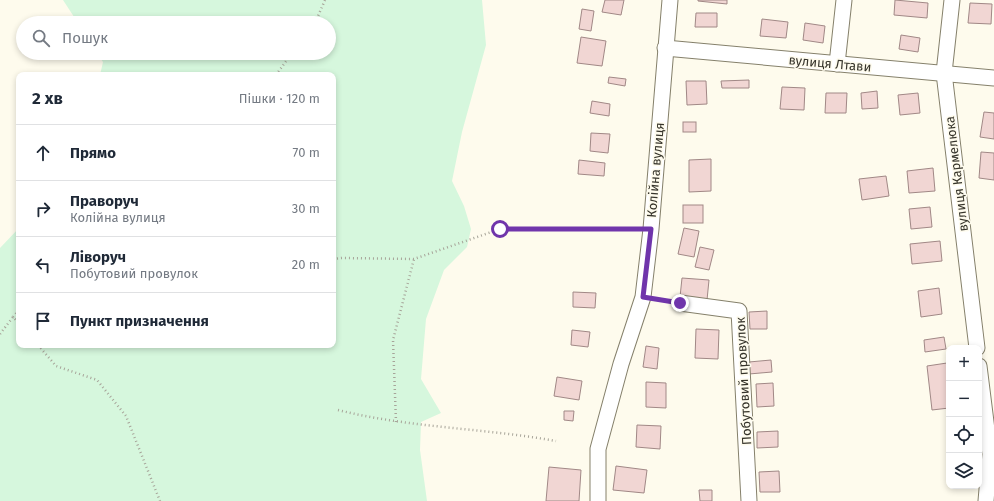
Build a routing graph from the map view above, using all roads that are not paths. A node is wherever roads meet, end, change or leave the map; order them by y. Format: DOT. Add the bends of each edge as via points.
graph roads {
  1 [pos="670,0"];
  2 [pos="844,0"];
  3 [pos="952,0"];
  4 [pos="665,48"];
  5 [pos="837,64"];
  6 [pos="944,73"];
  7 [pos="994,78"];
  8 [pos="680,303"];
  9 [pos="977,345"];
  10 [pos="981,381"];
  11 [pos="598,501"];
  12 [pos="749,501"];
  13 [pos="986,501"];
  1 -- 4 [label="street, Колійна вулиця"];
  2 -- 5 [label="street"];
  3 -- 6 [label="street, вулиця Кармелюка"];
  4 -- 5 [label="street, вулиця Лтави"];
  4 -- 11 [label="street, Колійна вулиця" via="643,297 598,448"];
  5 -- 6 [label="street, вулиця Лтави"];
  6 -- 7 [label="street, вулиця Лтави"];
  6 -- 9 [label="street, вулиця Кармелюка"];
  8 -- 12 [label="street, Побутовий провулок" via="739,311"];
  10 -- 13 [label="street" via="990,454"];
}
